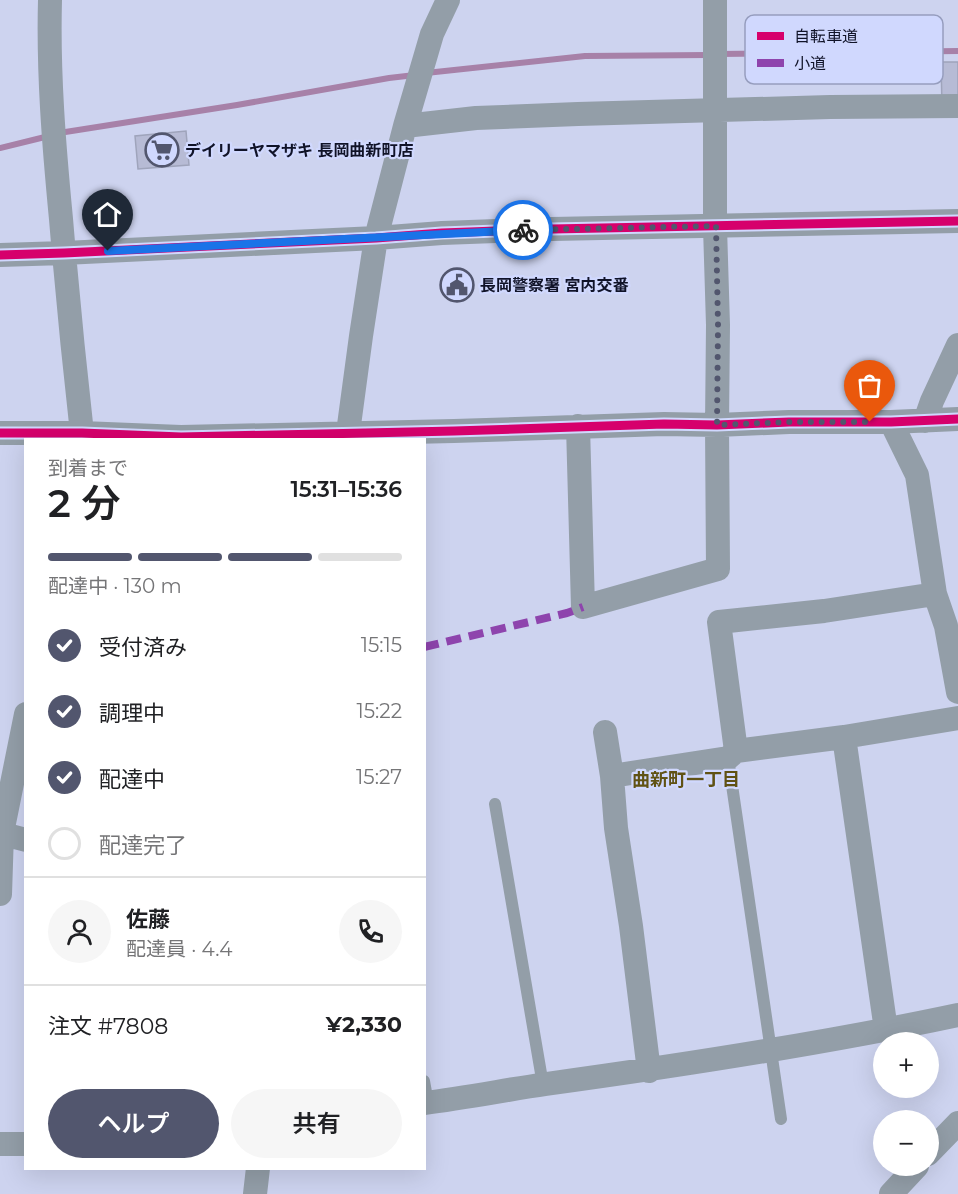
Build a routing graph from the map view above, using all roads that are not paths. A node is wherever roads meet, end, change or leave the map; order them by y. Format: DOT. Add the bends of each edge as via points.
graph roads {
  1 [pos="50,0"];
  2 [pos="448,0"];
  3 [pos="715,0"];
  4 [pos="958,106"];
  5 [pos="715,109"];
  6 [pos="405,126"];
  7 [pos="958,221"];
  8 [pos="716,226"];
  9 [pos="376,238"];
  10 [pos="64,253"];
  11 [pos="0,255"];
  12 [pos="958,345"];
  13 [pos="958,419"];
  14 [pos="925,421"];
  15 [pos="891,422"];
  16 [pos="717,425"];
  17 [pos="578,426"];
  18 [pos="0,433"];
  19 [pos="81,436"];
  20 [pos="347,437"];
  21 [pos="935,594"];
  22 [pos="952,625"];
  23 [pos="958,692"];
  24 [pos="958,719"];
  25 [pos="24,724"];
  26 [pos="605,732"];
  27 [pos="844,737"];
  28 [pos="732,754"];
  29 [pos="612,776"];
  30 [pos="495,804"];
  31 [pos="1,833"];
  32 [pos="24,839"];
  33 [pos="0,894"];
  34 [pos="958,1015"];
  35 [pos="886,1030"];
  36 [pos="771,1050"];
  37 [pos="649,1071"];
  38 [pos="543,1085"];
  39 [pos="426,1096"];
  40 [pos="782,1119"];
  41 [pos="958,1123"];
  42 [pos="939,1143"];
  43 [pos="0,1144"];
  44 [pos="24,1144"];
  45 [pos="258,1170"];
  46 [pos="908,1176"];
  47 [pos="255,1194"];
  48 [pos="891,1194"];
  1 -- 10 [label="street" via="53,138"];
  2 -- 6 [label="street" via="432,34"];
  3 -- 5 [label="street"];
  4 -- 5 [label="street"];
  5 -- 6 [label="street" via="476,118"];
  5 -- 8 [label="street"];
  6 -- 9 [label="street"];
  7 -- 8 [label="street"];
  8 -- 9 [label="street"];
  8 -- 16 [label="street"];
  9 -- 10 [label="street"];
  9 -- 20 [label="street"];
  10 -- 11 [label="street"];
  10 -- 19 [label="street"];
  12 -- 14 [label="street"];
  13 -- 14 [label="street"];
  14 -- 15 [label="street"];
  15 -- 16 [label="street"];
  15 -- 21 [label="street" via="918,475"];
  16 -- 17 [label="street"];
  16 -- 17 [label="street" via="718,569 583,607"];
  17 -- 20 [label="street"];
  18 -- 19 [label="street"];
  19 -- 20 [label="street"];
  21 -- 22 [label="street"];
  21 -- 28 [label="street" via="719,622"];
  22 -- 23 [label="street"];
  24 -- 27 [label="street"];
  25 -- 31 [label="street"];
  26 -- 29 [label="street"];
  27 -- 28 [label="street"];
  27 -- 35 [label="street"];
  28 -- 29 [label="street"];
  28 -- 36 [label="lane"];
  29 -- 37 [label="street"];
  30 -- 38 [label="lane"];
  31 -- 32 [label="street"];
  31 -- 33 [label="street"];
  34 -- 35 [label="street"];
  35 -- 36 [label="street"];
  36 -- 37 [label="street"];
  36 -- 40 [label="lane"];
  37 -- 38 [label="street"];
  38 -- 39 [label="street"];
  41 -- 42 [label="street"];
  43 -- 44 [label="street"];
  45 -- 47 [label="street"];
  46 -- 48 [label="street"];
}
